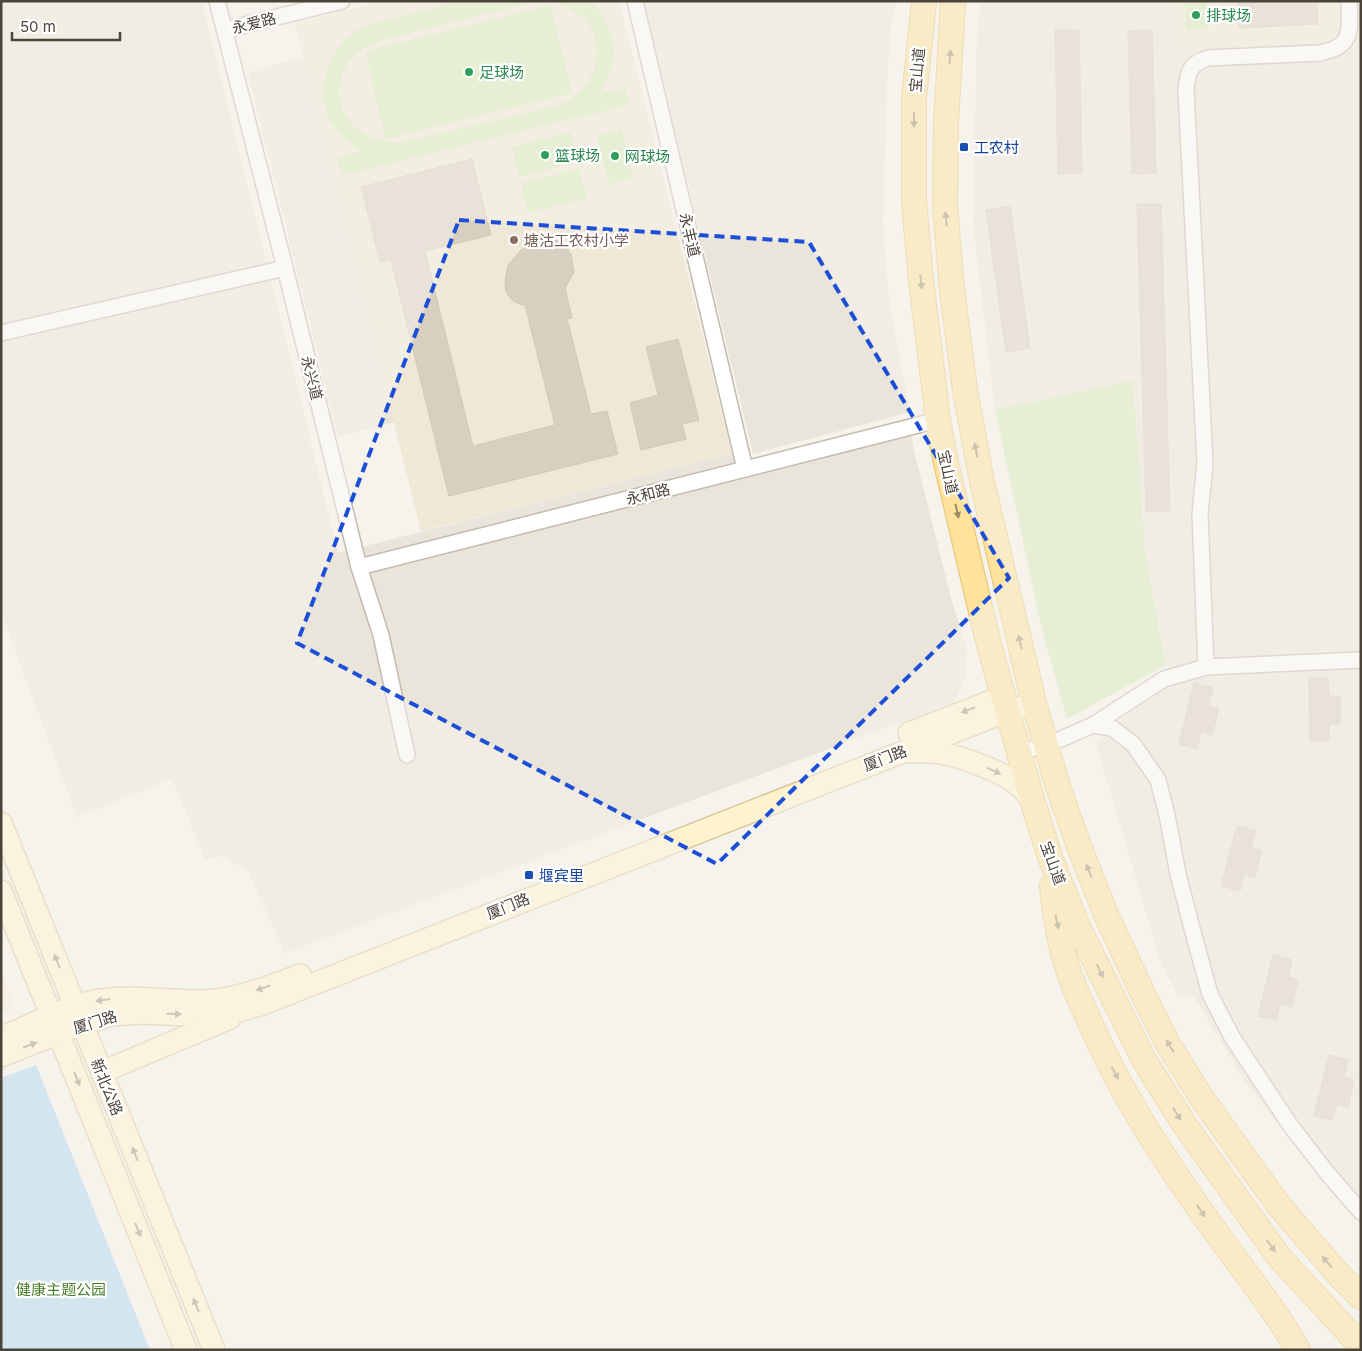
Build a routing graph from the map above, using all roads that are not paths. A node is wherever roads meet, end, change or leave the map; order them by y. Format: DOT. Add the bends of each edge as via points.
graph roads {
  1 [pos="217,1"];
  2 [pos="342,1"];
  3 [pos="635,1"];
  4 [pos="924,1"];
  5 [pos="953,1"];
  6 [pos="1349,1"];
  7 [pos="225,30"];
  8 [pos="285,268"];
  9 [pos="1,333"];
  10 [pos="938,420"];
  11 [pos="745,469"];
  12 [pos="359,567"];
  13 [pos="1361,660"];
  14 [pos="1206,667"];
  15 [pos="1033,696"];
  16 [pos="1005,704"];
  17 [pos="1093,725"];
  18 [pos="1046,744"];
  19 [pos="896,753"];
  20 [pos="1019,753"];
  21 [pos="407,755"];
  22 [pos="1033,803"];
  23 [pos="1,823"];
  24 [pos="1050,857"];
  25 [pos="1,891"];
  26 [pos="260,1005"];
  27 [pos="79,1015"];
  28 [pos="55,1025"];
  29 [pos="1,1037"];
  30 [pos="1,1056"];
  31 [pos="102,1072"];
  32 [pos="1361,1212"];
  33 [pos="1361,1297"];
  34 [pos="1361,1346"];
  35 [pos="186,1350"];
  36 [pos="214,1350"];
  37 [pos="1298,1350"];
  1 -- 7 [label="street, 永兴道"];
  2 -- 7 [label="street, 永爱路"];
  3 -- 11 [label="street, 永丰道"];
  4 -- 10 [label="main road, 宝山道, one-way" via="914,99 914,201"];
  15 -- 5 [label="main road, 宝山道, one-way" via="982,482 965,390 952,290 945,206"];
  6 -- 14 [label="street" via="1349,34 1344,43 1328,52 1208,58 1199,61 1189,72 1186,90 1205,463 1200,515"];
  7 -- 8 [label="street, 永兴道"];
  8 -- 9 [label="street"];
  8 -- 12 [label="street, 永兴道"];
  10 -- 11 [label="street, 永和路"];
  10 -- 16 [label="main road, 宝山道, one-way" via="967,557"];
  11 -- 12 [label="street, 永和路"];
  12 -- 21 [label="street, 永兴道" via="381,635"];
  13 -- 14 [label="street"];
  14 -- 17 [label="street" via="1164,679"];
  15 -- 16 [label="street, 厦门路"];
  15 -- 18 [label="main road, 宝山道"];
  16 -- 19 [label="street, 厦门路"];
  16 -- 20 [label="main road, 宝山道"];
  16 -- 27 [label="street, 厦门路, one-way" via="962,712 292,978 233,998 100,1000"];
  17 -- 18 [label="street"];
  17 -- 32 [label="street" via="1112,728 1133,744 1158,780 1178,874 1210,994 1232,1037 1290,1125"];
  18 -- 20 [label="street"];
  33 -- 18 [label="main road, 宝山道, one-way" via="1281,1208 1201,1097 1168,1044 1107,916 1058,787"];
  19 -- 22 [label="street, one-way" via="928,751 969,761 1017,783"];
  19 -- 26 [label="street, 厦门路"];
  20 -- 22 [label="main road, 宝山道"];
  22 -- 24 [label="main road, 宝山道"];
  27 -- 23 [label="street, 新北公路, one-way"];
  24 -- 34 [label="main road, 宝山道, one-way" via="1078,927 1144,1060 1184,1124 1279,1257"];
  24 -- 37 [label="main road, one-way" via="1055,911 1064,954 1101,1049 1174,1172"];
  25 -- 28 [label="street, 新北公路"];
  27 -- 26 [label="street, 厦门路, one-way" via="191,1015 238,1011"];
  26 -- 31 [label="street"];
  27 -- 28 [label="street, 厦门路"];
  27 -- 31 [label="street, 新北公路"];
  28 -- 29 [label="street, 厦门路"];
  30 -- 28 [label="street, 厦门路, one-way"];
  28 -- 35 [label="street, 新北公路, one-way"];
  36 -- 31 [label="street, 新北公路, one-way"];
}
